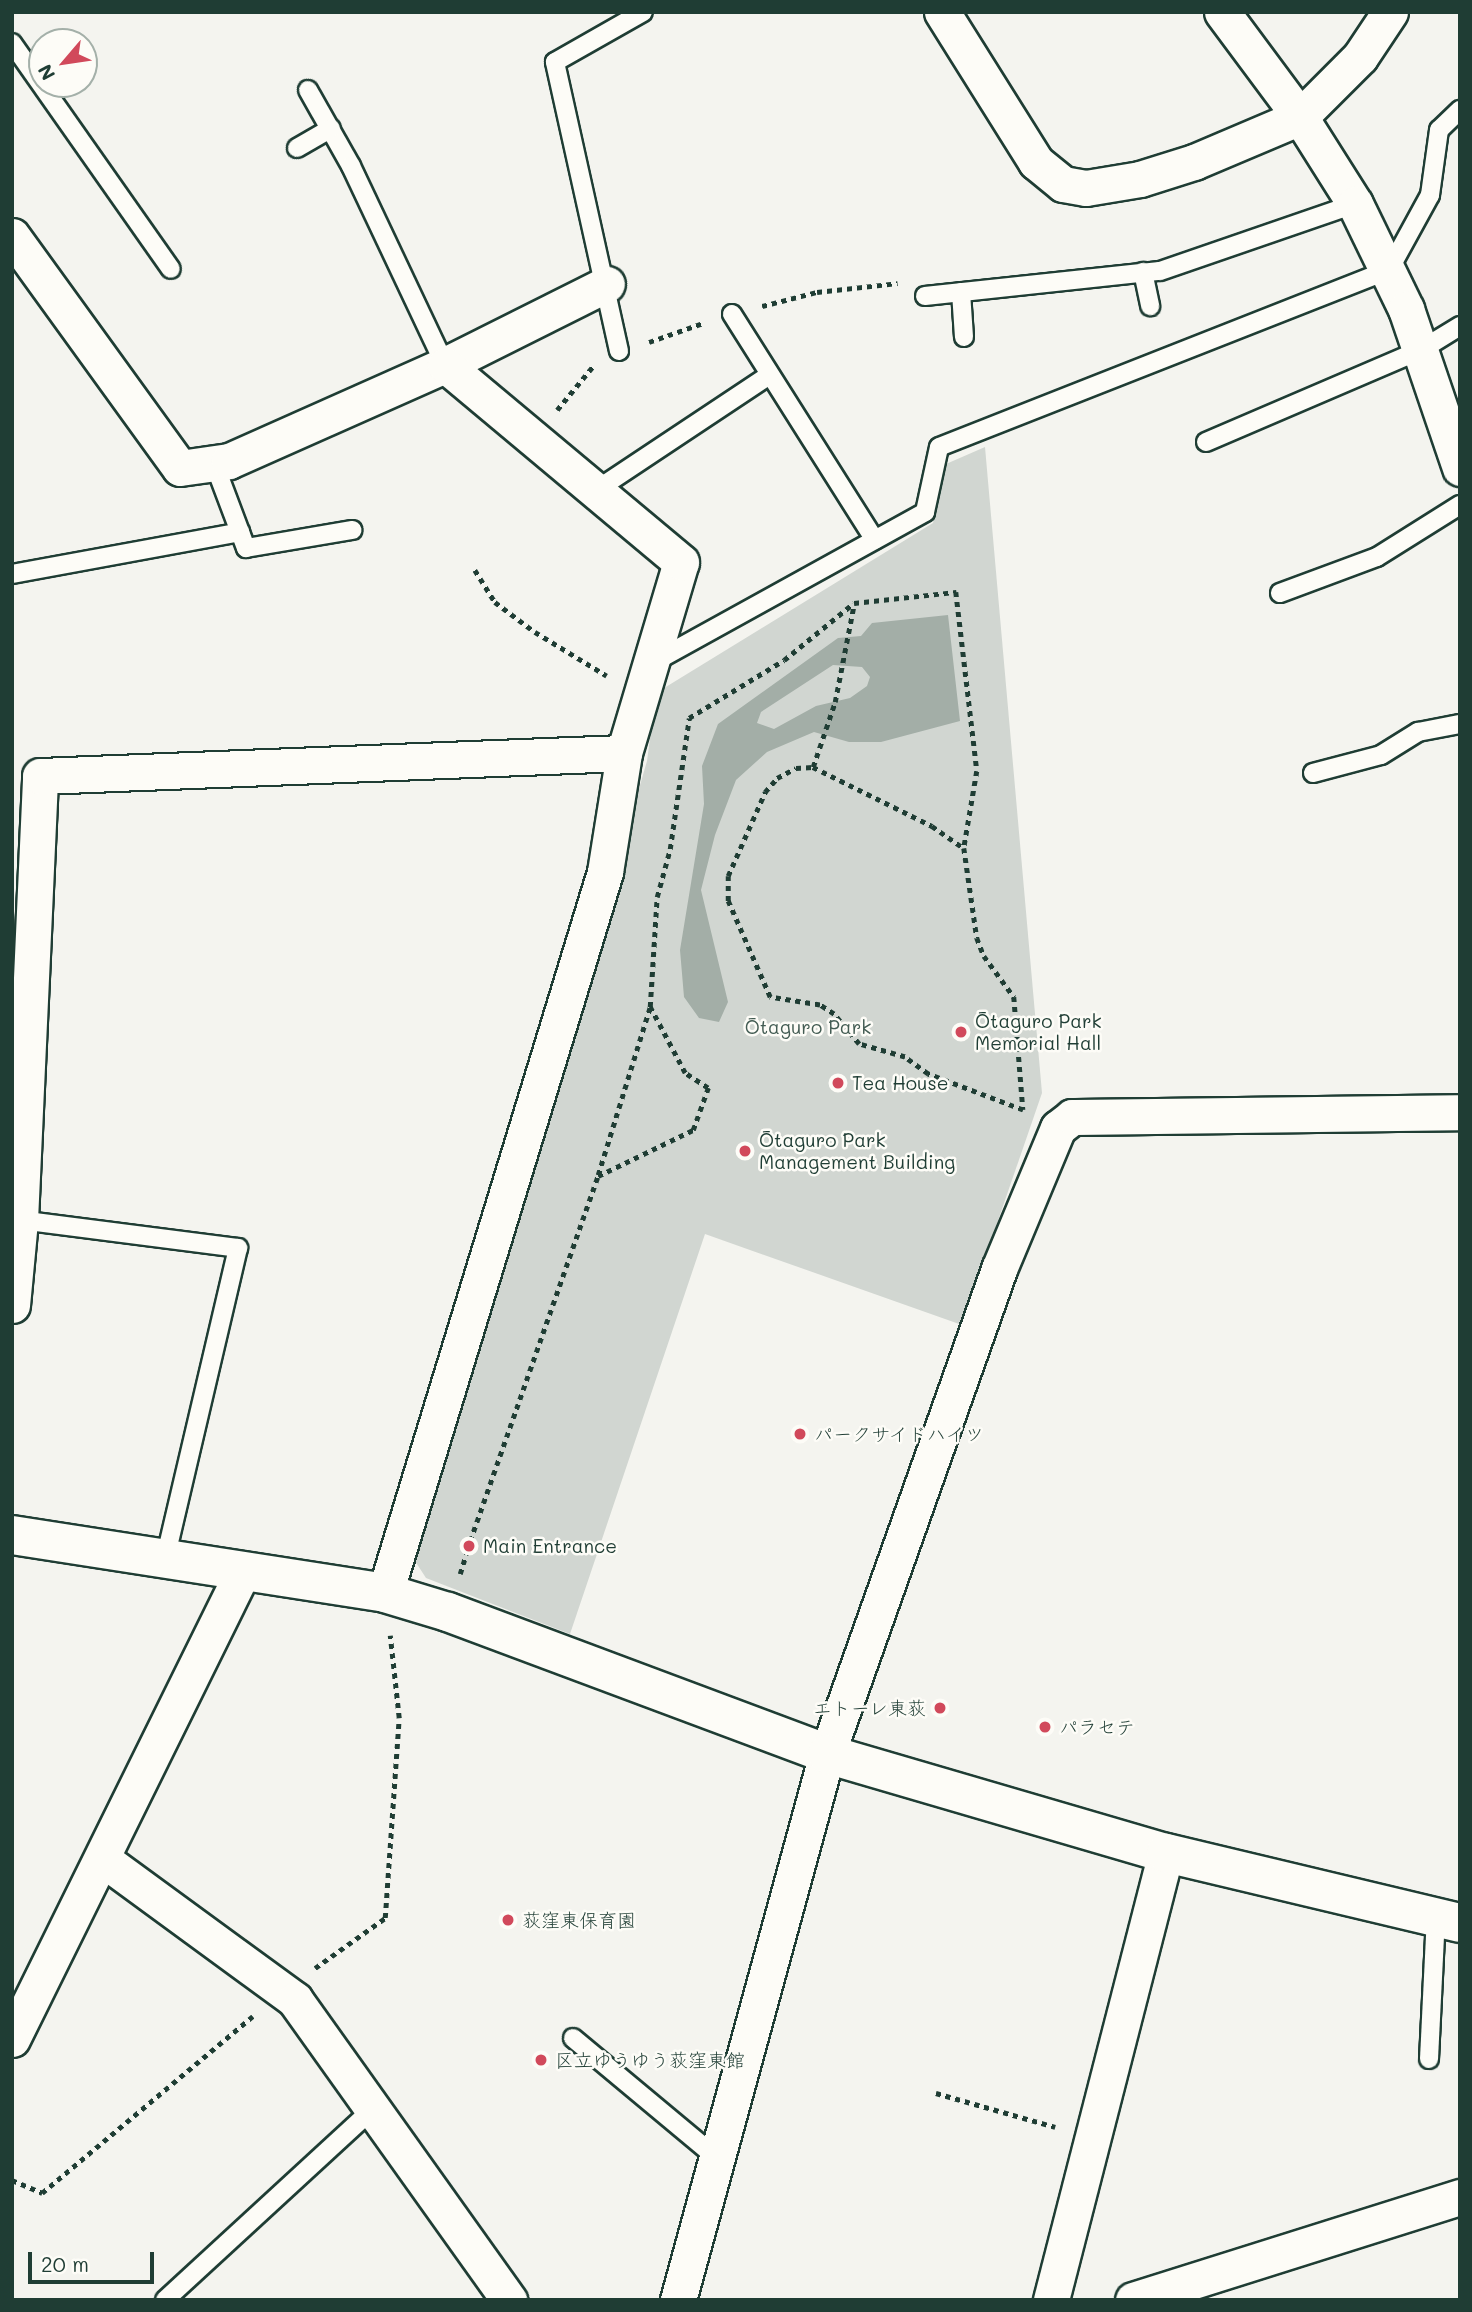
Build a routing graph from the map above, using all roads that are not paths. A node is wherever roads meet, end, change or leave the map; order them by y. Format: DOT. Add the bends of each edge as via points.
graph roads {
  1 [pos="643,12"];
  2 [pos="942,12"];
  3 [pos="1222,12"];
  4 [pos="1390,12"];
  5 [pos="12,43"];
  6 [pos="308,90"];
  7 [pos="1460,110"];
  8 [pos="1300,117"];
  9 [pos="331,128"];
  10 [pos="297,148"];
  11 [pos="1355,204"];
  12 [pos="12,236"];
  13 [pos="171,269"];
  14 [pos="1389,270"];
  15 [pos="1143,272"];
  16 [pos="607,284"];
  17 [pos="961,292"];
  18 [pos="925,296"];
  19 [pos="1150,306"];
  20 [pos="732,314"];
  21 [pos="1460,326"];
  22 [pos="964,337"];
  23 [pos="1420,350"];
  24 [pos="619,351"];
  25 [pos="445,365"];
  26 [pos="768,376"];
  27 [pos="1206,442"];
  28 [pos="214,463"];
  29 [pos="1460,468"];
  30 [pos="598,489"];
  31 [pos="1460,505"];
  32 [pos="352,530"];
  33 [pos="240,532"];
  34 [pos="875,540"];
  35 [pos="12,574"];
  36 [pos="1280,593"];
  37 [pos="645,680"];
  38 [pos="1460,724"];
  39 [pos="624,753"];
  40 [pos="1313,772"];
  41 [pos="1460,1112"];
  42 [pos="17,1229"];
  43 [pos="12,1305"];
  44 [pos="12,1535"];
  45 [pos="166,1555"];
  46 [pos="243,1571"];
  47 [pos="385,1593"];
  48 [pos="827,1754"];
  49 [pos="1166,1853"];
  50 [pos="104,1860"];
  51 [pos="1448,1920"];
  52 [pos="573,2038"];
  53 [pos="12,2039"];
  54 [pos="1429,2059"];
  55 [pos="374,2108"];
  56 [pos="717,2158"];
  57 [pos="1460,2197"];
  58 [pos="165,2300"];
  59 [pos="509,2300"];
  60 [pos="678,2300"];
  61 [pos="1051,2300"];
  62 [pos="1133,2300"];
  1 -- 16 [label="lane" via="555,62"];
  2 -- 8 [label="street" via="1036,162 1063,184 1086,188 1140,179"];
  3 -- 8 [label="street"];
  4 -- 8 [label="street" via="1360,57"];
  5 -- 13 [label="lane"];
  6 -- 9 [label="lane"];
  7 -- 14 [label="lane" via="1439,130 1430,195"];
  8 -- 11 [label="street"];
  9 -- 10 [label="lane"];
  9 -- 25 [label="lane"];
  11 -- 14 [label="street"];
  11 -- 15 [label="lane" via="1160,271"];
  12 -- 28 [label="street" via="180,468"];
  14 -- 23 [label="street"];
  14 -- 34 [label="lane" via="939,447 925,513"];
  15 -- 17 [label="lane"];
  15 -- 19 [label="lane"];
  16 -- 24 [label="lane"];
  16 -- 25 [label="street"];
  17 -- 18 [label="lane"];
  17 -- 22 [label="lane"];
  20 -- 26 [label="lane"];
  21 -- 23 [label="lane"];
  23 -- 27 [label="lane"];
  23 -- 29 [label="street"];
  25 -- 28 [label="street" via="229,461"];
  25 -- 30 [label="street"];
  26 -- 30 [label="lane"];
  26 -- 34 [label="lane"];
  28 -- 33 [label="lane"];
  30 -- 37 [label="street" via="681,562"];
  31 -- 36 [label="lane" via="1377,557"];
  32 -- 33 [label="lane" via="246,548"];
  33 -- 35 [label="lane"];
  34 -- 37 [label="lane"];
  37 -- 39 [label="street"];
  38 -- 40 [label="lane" via="1418,732 1381,755"];
  39 -- 42 [label="street" via="40,776"];
  39 -- 47 [label="street" via="605,872"];
  41 -- 48 [label="street" via="1072,1117 1058,1128 999,1269"];
  42 -- 43 [label="street"];
  42 -- 45 [label="lane" via="239,1248"];
  44 -- 45 [label="street"];
  45 -- 46 [label="street"];
  46 -- 47 [label="street"];
  46 -- 50 [label="street"];
  47 -- 48 [label="street" via="449,1612"];
  48 -- 49 [label="street"];
  48 -- 56 [label="street"];
  49 -- 51 [label="street"];
  49 -- 61 [label="street"];
  50 -- 53 [label="street"];
  50 -- 55 [label="street" via="295,2000"];
  51 -- 54 [label="lane"];
  52 -- 56 [label="lane"];
  55 -- 58 [label="lane"];
  55 -- 59 [label="street"];
  56 -- 60 [label="street"];
  57 -- 62 [label="street"];
}
